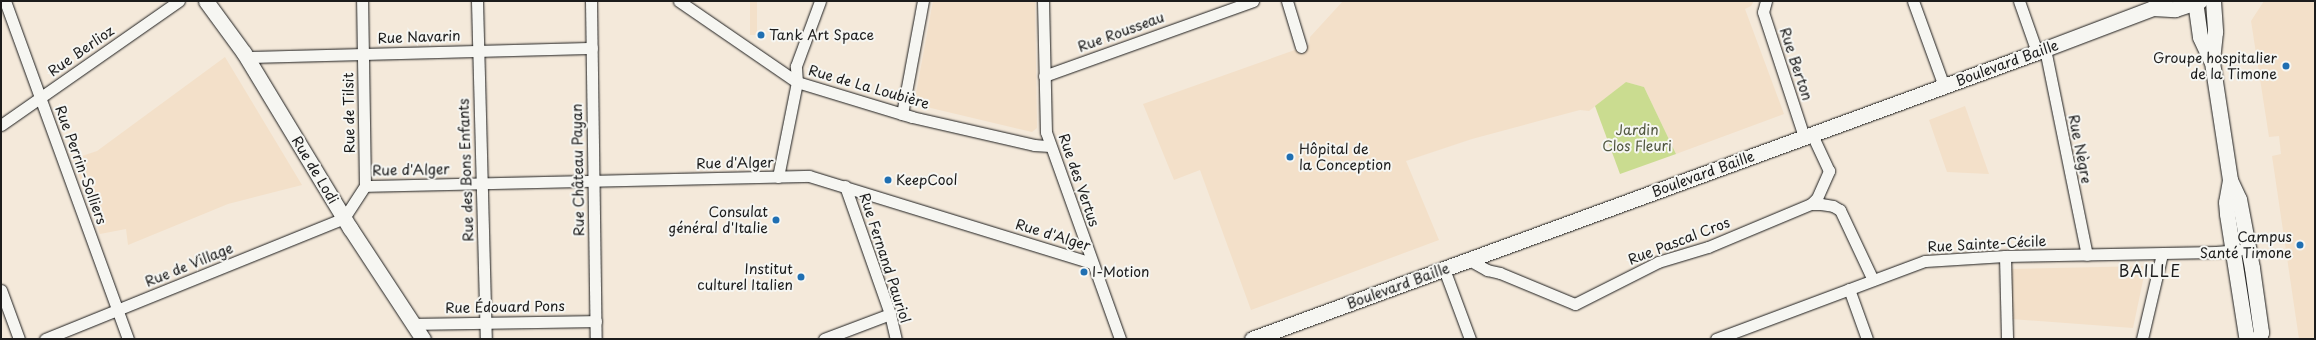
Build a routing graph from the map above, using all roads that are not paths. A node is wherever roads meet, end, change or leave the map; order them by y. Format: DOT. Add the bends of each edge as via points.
graph roads {
  1 [pos="5,1"];
  2 [pos="179,1"];
  3 [pos="206,1"];
  4 [pos="362,1"];
  5 [pos="477,1"];
  6 [pos="591,1"];
  7 [pos="679,1"];
  8 [pos="820,1"];
  9 [pos="923,1"];
  10 [pos="1043,1"];
  11 [pos="1253,1"];
  12 [pos="1288,1"];
  13 [pos="1766,1"];
  14 [pos="1913,1"];
  15 [pos="2019,1"];
  16 [pos="2197,1"];
  17 [pos="2213,1"];
  18 [pos="2158,5"];
  19 [pos="1301,47"];
  20 [pos="592,48"];
  21 [pos="478,50"];
  22 [pos="2041,51"];
  23 [pos="363,54"];
  24 [pos="247,58"];
  25 [pos="2212,62"];
  26 [pos="1044,76"];
  27 [pos="797,82"];
  28 [pos="1944,86"];
  29 [pos="41,97"];
  30 [pos="902,114"];
  31 [pos="1,125"];
  32 [pos="1808,136"];
  33 [pos="1050,146"];
  34 [pos="778,177"];
  35 [pos="2230,180"];
  36 [pos="593,181"];
  37 [pos="482,184"];
  38 [pos="365,186"];
  39 [pos="845,186"];
  40 [pos="1811,204"];
  41 [pos="344,218"];
  42 [pos="2248,248"];
  43 [pos="2232,250"];
  44 [pos="2162,254"];
  45 [pos="2087,255"];
  46 [pos="2006,256"];
  47 [pos="1092,263"];
  48 [pos="1476,263"];
  49 [pos="1444,269"];
  50 [pos="1873,280"];
  51 [pos="1849,289"];
  52 [pos="1,290"];
  53 [pos="117,310"];
  54 [pos="890,314"];
  55 [pos="596,321"];
  56 [pos="485,323"];
  57 [pos="414,324"];
  58 [pos="19,339"];
  59 [pos="45,339"];
  60 [pos="128,339"];
  61 [pos="423,339"];
  62 [pos="486,339"];
  63 [pos="596,339"];
  64 [pos="824,339"];
  65 [pos="896,339"];
  66 [pos="1120,339"];
  67 [pos="1252,339"];
  68 [pos="1470,339"];
  69 [pos="1716,339"];
  70 [pos="1867,339"];
  71 [pos="2007,339"];
  72 [pos="2142,339"];
  73 [pos="2249,339"];
  74 [pos="2259,339"];
  1 -- 29 [label="street, Rue Perrin-Solliers"];
  2 -- 29 [label="street, Rue Berlioz"];
  3 -- 24 [label="main road, Rue de Lodi"];
  4 -- 23 [label="street, Rue de Tilsit"];
  5 -- 21 [label="street, Rue des Bons Enfants"];
  6 -- 20 [label="street, Rue Château Payan"];
  7 -- 27 [label="street, Rue de La Loubière"];
  8 -- 27 [label="street" via="796,66"];
  9 -- 30 [label="street"];
  10 -- 26 [label="street, Rue des Vertus"];
  11 -- 26 [label="street, Rue Rousseau"];
  12 -- 19 [label="street"];
  13 -- 32 [label="street, Rue Berton" via="1763,12"];
  14 -- 28 [label="street"];
  15 -- 22 [label="street, Rue Nègre"];
  16 -- 18 [label="main road, Boulevard Baille" via="2175,9"];
  16 -- 25 [label="main road" via="2200,37"];
  17 -- 25 [label="main road" via="2215,32"];
  18 -- 22 [label="main road, Boulevard Baille"];
  20 -- 21 [label="street, Rue Navarin"];
  20 -- 36 [label="street, Rue Château Payan"];
  21 -- 23 [label="street, Rue Navarin"];
  21 -- 37 [label="street, Rue des Bons Enfants"];
  22 -- 28 [label="main road, Boulevard Baille"];
  22 -- 45 [label="street, Rue Nègre"];
  23 -- 24 [label="street, Rue Navarin"];
  23 -- 38 [label="street, Rue de Tilsit"];
  24 -- 41 [label="main road, Rue de Lodi"];
  25 -- 35 [label="main road"];
  26 -- 33 [label="street, Rue des Vertus" via="1046,132"];
  27 -- 30 [label="street, Rue de La Loubière"];
  27 -- 34 [label="street"];
  28 -- 32 [label="main road, Boulevard Baille"];
  29 -- 31 [label="street, Rue Berlioz"];
  29 -- 53 [label="street, Rue Perrin-Solliers"];
  30 -- 33 [label="street, Rue de La Loubière" via="1034,145"];
  32 -- 40 [label="street" via="1829,171 1817,198"];
  32 -- 48 [label="main road, Boulevard Baille"];
  33 -- 47 [label="street, Rue des Vertus"];
  34 -- 36 [label="street, Rue d'Alger"];
  34 -- 39 [label="street, Rue d'Alger" via="809,176"];
  35 -- 42 [label="main road" via="2239,199"];
  35 -- 43 [label="main road" via="2226,202"];
  36 -- 37 [label="street, Rue d'Alger"];
  36 -- 55 [label="street, Rue Château Payan"];
  37 -- 38 [label="street, Rue d'Alger"];
  37 -- 56 [label="street, Rue des Bons Enfants"];
  38 -- 41 [label="street"];
  39 -- 47 [label="street, Rue d'Alger"];
  39 -- 54 [label="street, Rue Fernand Pauriol"];
  40 -- 48 [label="street, Rue Pascal Cros" via="1708,247 1651,265 1575,304 1493,270 1487,270"];
  40 -- 50 [label="street, Rue Pascal Cros" via="1833,206 1840,210"];
  41 -- 53 [label="street, Rue de Village"];
  41 -- 57 [label="main road, Rue de Lodi"];
  42 -- 43 [label="street, Rue Sainte-Cécile"];
  42 -- 74 [label="main road" via="2259,316"];
  43 -- 44 [label="street, Rue Sainte-Cécile"];
  43 -- 73 [label="main road" via="2246,335"];
  44 -- 45 [label="street, Rue Sainte-Cécile"];
  44 -- 72 [label="street"];
  45 -- 46 [label="street, Rue Sainte-Cécile"];
  46 -- 50 [label="street, Rue Sainte-Cécile" via="1925,261"];
  46 -- 71 [label="street"];
  47 -- 66 [label="street, Rue des Vertus"];
  48 -- 49 [label="main road, Boulevard Baille"];
  49 -- 67 [label="main road, Boulevard Baille"];
  49 -- 68 [label="street"];
  50 -- 51 [label="street, Rue Sainte-Cécile"];
  51 -- 69 [label="street, Rue Sainte-Cécile"];
  51 -- 70 [label="street"];
  52 -- 58 [label="street"];
  53 -- 59 [label="street, Rue de Village"];
  53 -- 60 [label="street, Rue Perrin-Solliers"];
  54 -- 64 [label="street"];
  54 -- 65 [label="street, Rue Fernand Pauriol"];
  55 -- 56 [label="street, Rue Édouard Pons"];
  55 -- 63 [label="street, Rue Château Payan"];
  56 -- 57 [label="street, Rue Édouard Pons"];
  56 -- 62 [label="street, Rue des Bons Enfants"];
  57 -- 61 [label="main road, Rue de Lodi"];
}
